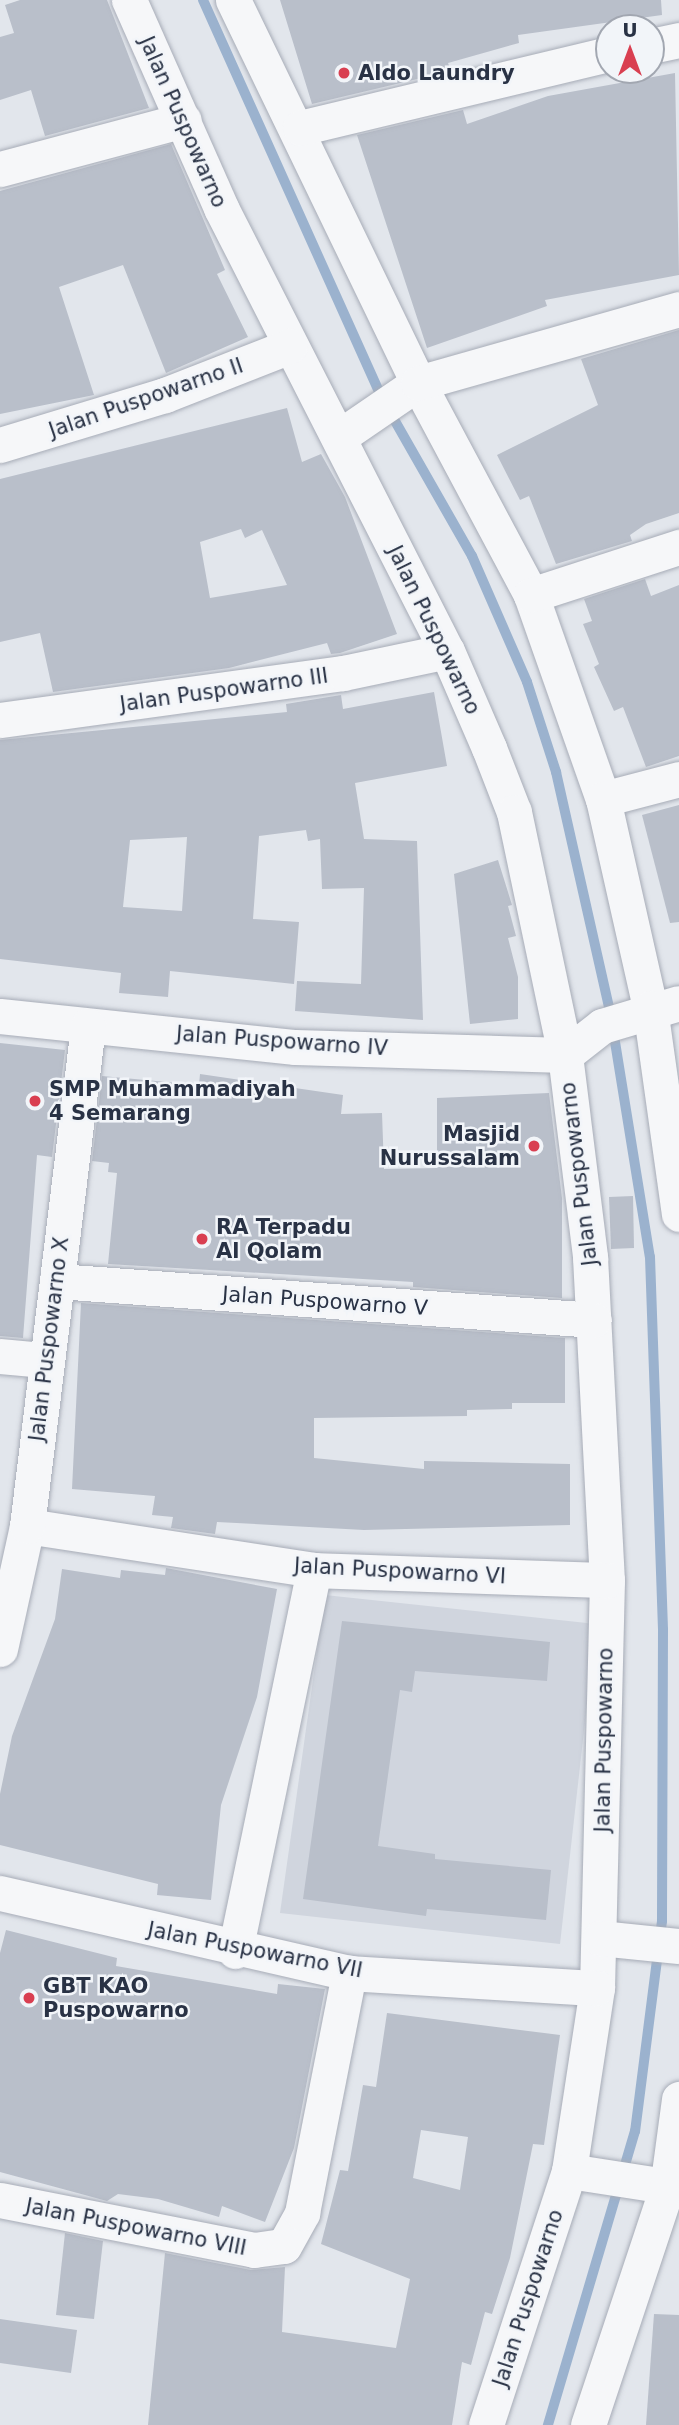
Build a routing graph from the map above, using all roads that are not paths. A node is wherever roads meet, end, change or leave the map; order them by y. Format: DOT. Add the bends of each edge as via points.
graph roads {
  1 [pos="129,0"];
  2 [pos="233,0"];
  3 [pos="595,57"];
  4 [pos="184,120"];
  5 [pos="300,128"];
  6 [pos="0,169"];
  7 [pos="679,309"];
  8 [pos="290,346"];
  9 [pos="407,391"];
  10 [pos="339,437"];
  11 [pos="0,445"];
  12 [pos="679,547"];
  13 [pos="531,595"];
  14 [pos="447,651"];
  15 [pos="0,720"];
  16 [pos="679,779"];
  17 [pos="603,799"];
  18 [pos="654,1008"];
  19 [pos="0,1016"];
  20 [pos="88,1026"];
  21 [pos="565,1055"];
  22 [pos="679,1214"];
  23 [pos="57,1281"];
  24 [pos="594,1321"];
  25 [pos="0,1356"];
  26 [pos="44,1360"];
  27 [pos="27,1526"];
  28 [pos="314,1570"];
  29 [pos="607,1580"];
  30 [pos="8,1590"];
  31 [pos="0,1649"];
  32 [pos="0,1893"];
  33 [pos="605,1938"];
  34 [pos="679,1946"];
  35 [pos="235,1951"];
  36 [pos="349,1973"];
  37 [pos="597,1988"];
  38 [pos="679,2099"];
  39 [pos="572,2171"];
  40 [pos="666,2187"];
  41 [pos="0,2200"];
  42 [pos="486,2425"];
  43 [pos="588,2425"];
  1 -- 4 [label="street, Jalan Puspowarno"];
  2 -- 5 [label="street"];
  3 -- 5 [label="street"];
  4 -- 6 [label="street"];
  4 -- 8 [label="street, Jalan Puspowarno"];
  5 -- 9 [label="street"];
  7 -- 9 [label="street"];
  8 -- 10 [label="street, Jalan Puspowarno"];
  8 -- 11 [label="street, Jalan Puspowarno II" via="164,395"];
  9 -- 10 [label="street"];
  9 -- 13 [label="street"];
  10 -- 14 [label="street, Jalan Puspowarno"];
  12 -- 13 [label="street"];
  13 -- 17 [label="street"];
  14 -- 15 [label="street, Jalan Puspowarno III" via="343,673"];
  14 -- 21 [label="street, Jalan Puspowarno" via="514,812"];
  16 -- 17 [label="street"];
  17 -- 18 [label="street"];
  18 -- 21 [label="street" via="602,1026"];
  18 -- 22 [label="street"];
  19 -- 20 [label="street, Jalan Puspowarno IV"];
  20 -- 21 [label="street, Jalan Puspowarno IV" via="295,1047"];
  20 -- 23 [label="street, Jalan Puspowarno X"];
  21 -- 24 [label="street, Jalan Puspowarno"];
  23 -- 24 [label="street, Jalan Puspowarno V"];
  23 -- 26 [label="street, Jalan Puspowarno X"];
  24 -- 29 [label="street, Jalan Puspowarno"];
  25 -- 26 [label="street"];
  26 -- 27 [label="street, Jalan Puspowarno X"];
  27 -- 28 [label="street, Jalan Puspowarno VI"];
  27 -- 30 [label="street, Jalan Puspowarno X"];
  28 -- 29 [label="street, Jalan Puspowarno VI"];
  28 -- 35 [label="street"];
  29 -- 33 [label="street, Jalan Puspowarno"];
  30 -- 31 [label="street, Jalan Puspowarno X"];
  32 -- 35 [label="street, Jalan Puspowarno VII"];
  33 -- 34 [label="street"];
  33 -- 37 [label="street, Jalan Puspowarno"];
  35 -- 36 [label="street, Jalan Puspowarno VII"];
  36 -- 37 [label="street, Jalan Puspowarno VII"];
  36 -- 41 [label="street, Jalan Puspowarno VIII" via="302,2213 284,2246 254,2250"];
  37 -- 39 [label="street, Jalan Puspowarno"];
  38 -- 40 [label="street"];
  39 -- 40 [label="street"];
  39 -- 42 [label="street, Jalan Puspowarno"];
  40 -- 43 [label="street"];
}
